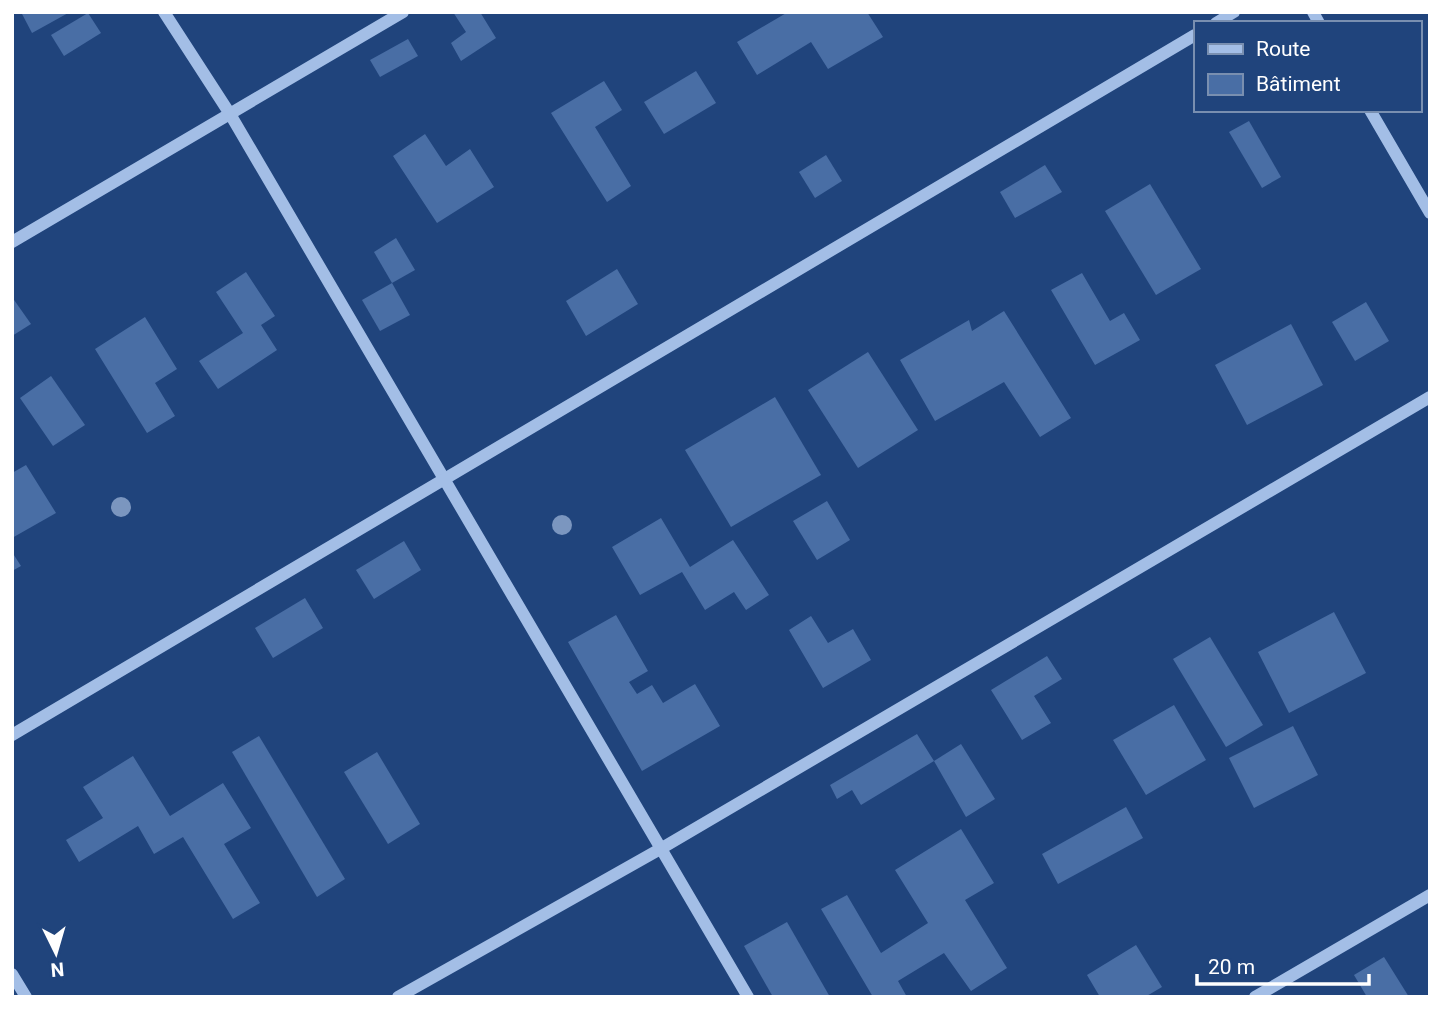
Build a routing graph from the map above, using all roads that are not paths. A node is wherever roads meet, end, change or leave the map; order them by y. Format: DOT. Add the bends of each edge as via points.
graph roads {
  1 [pos="164,12"];
  2 [pos="403,12"];
  3 [pos="1194,36"];
  4 [pos="1371,112"];
  5 [pos="230,114"];
  6 [pos="1430,213"];
  7 [pos="12,242"];
  8 [pos="1430,397"];
  9 [pos="444,479"];
  10 [pos="12,735"];
  11 [pos="662,848"];
  12 [pos="1430,895"];
  13 [pos="12,974"];
  14 [pos="26,997"];
  15 [pos="398,997"];
  16 [pos="748,997"];
  17 [pos="1255,997"];
  1 -- 5 [label="street"];
  2 -- 5 [label="street"];
  3 -- 9 [label="street"];
  4 -- 6 [label="street"];
  5 -- 7 [label="street"];
  5 -- 9 [label="street"];
  8 -- 11 [label="street"];
  9 -- 10 [label="street"];
  9 -- 11 [label="street"];
  11 -- 15 [label="street"];
  11 -- 16 [label="street"];
  12 -- 17 [label="street"];
  13 -- 14 [label="street"];
}
